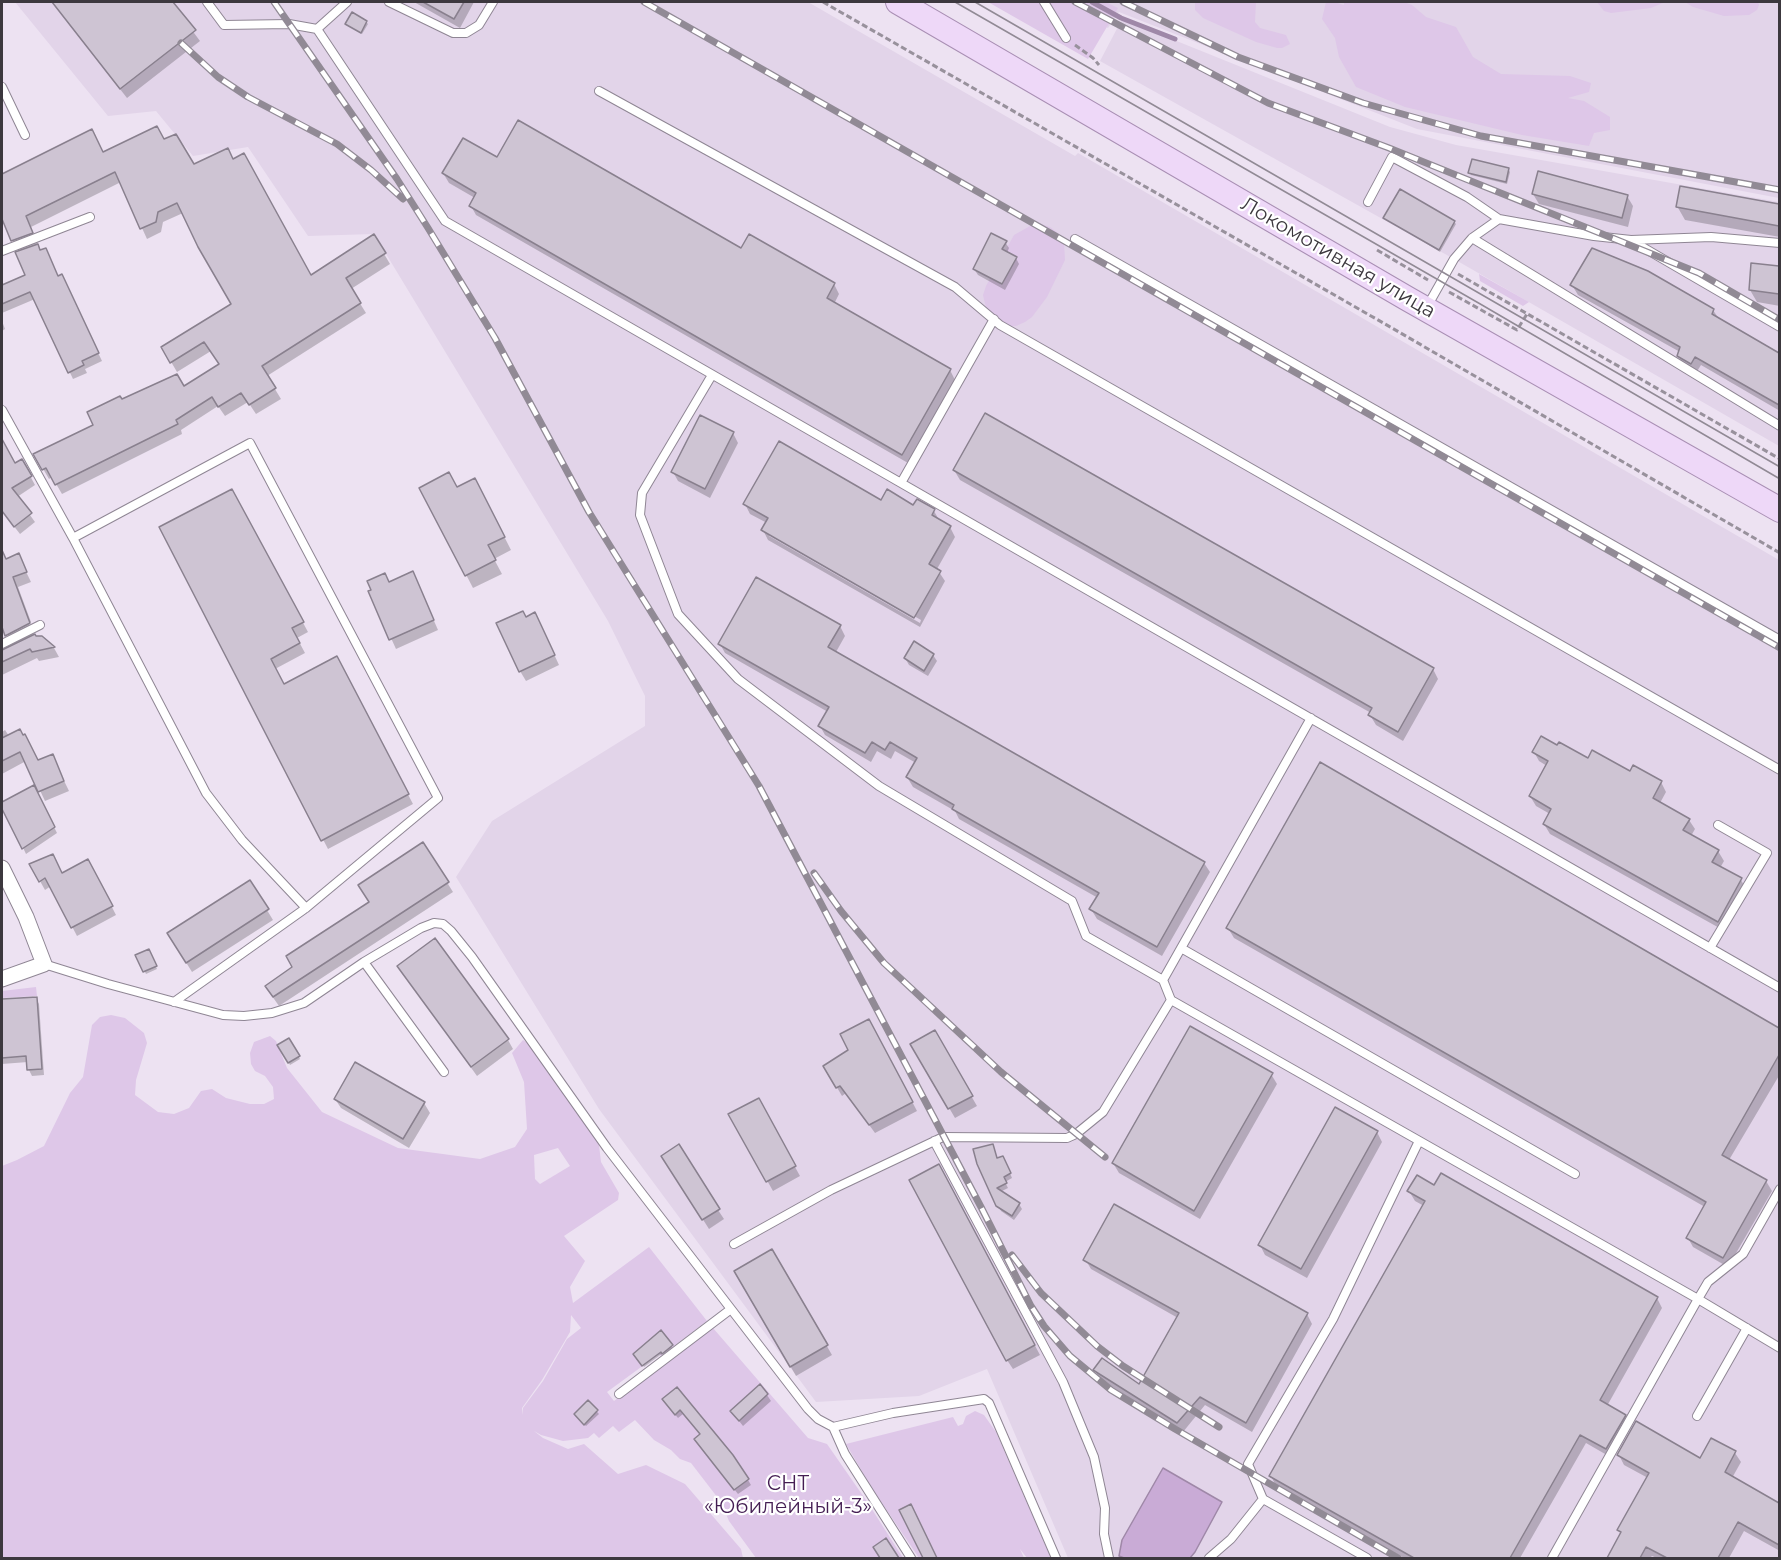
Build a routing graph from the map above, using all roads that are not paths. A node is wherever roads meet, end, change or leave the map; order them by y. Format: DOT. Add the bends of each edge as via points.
graph roads {
  1 [pos="207,2"];
  2 [pos="347,2"];
  3 [pos="389,2"];
  4 [pos="493,2"];
  5 [pos="898,2"];
  6 [pos="1044,2"];
  7 [pos="317,29"];
  8 [pos="1066,38"];
  9 [pos="2,87"];
  10 [pos="598,91"];
  11 [pos="25,135"];
  12 [pos="1368,202"];
  13 [pos="90,217"];
  14 [pos="1500,219"];
  15 [pos="1075,238"];
  16 [pos="1472,238"];
  17 [pos="1631,240"];
  18 [pos="1779,243"];
  19 [pos="2,251"];
  20 [pos="1426,309"];
  21 [pos="994,320"];
  22 [pos="1779,327"];
  23 [pos="712,375"];
  24 [pos="2,410"];
  25 [pos="1779,426"];
  26 [pos="901,483"];
  27 [pos="1779,510"];
  28 [pos="73,538"];
  29 [pos="40,625"];
  30 [pos="1779,640"];
  31 [pos="2,644"];
  32 [pos="1311,718"];
  33 [pos="1779,770"];
  34 [pos="1718,825"];
  35 [pos="2,868"];
  36 [pos="306,908"];
  37 [pos="1181,948"];
  38 [pos="1710,948"];
  39 [pos="364,962"];
  40 [pos="44,963"];
  41 [pos="2,979"];
  42 [pos="1163,980"];
  43 [pos="1779,988"];
  44 [pos="1171,1000"];
  45 [pos="174,1002"];
  46 [pos="444,1072"];
  47 [pos="934,1141"];
  48 [pos="1419,1141"];
  49 [pos="1575,1174"];
  50 [pos="1779,1189"];
  51 [pos="734,1244"];
  52 [pos="1698,1299"];
  53 [pos="731,1309"];
  54 [pos="1747,1328"];
  55 [pos="1779,1347"];
  56 [pos="619,1394"];
  57 [pos="1697,1416"];
  58 [pos="833,1427"];
  59 [pos="1263,1499"];
  60 [pos="911,1558"];
  61 [pos="1056,1558"];
  62 [pos="1109,1558"];
  63 [pos="1209,1558"];
  64 [pos="1367,1558"];
  65 [pos="1552,1558"];
  1 -- 7 [label="lane" via="224,25 289,24"];
  2 -- 7 [label="lane"];
  3 -- 4 [label="lane" via="453,33 466,33 479,25"];
  5 -- 20 [label="main road, Локомотивная улица"];
  6 -- 8 [label="lane"];
  7 -- 23 [label="lane" via="445,221"];
  9 -- 11 [label="lane"];
  10 -- 21 [label="lane" via="955,287"];
  12 -- 14 [label="lane" via="1392,157"];
  13 -- 19 [label="lane"];
  14 -- 16 [label="lane"];
  14 -- 17 [label="lane"];
  15 -- 30 [label="lane"];
  16 -- 20 [label="lane" via="1454,259"];
  16 -- 25 [label="lane"];
  17 -- 18 [label="lane" via="1711,237"];
  17 -- 22 [label="lane"];
  20 -- 27 [label="main road, Локомотивная улица"];
  21 -- 26 [label="lane"];
  21 -- 33 [label="lane"];
  23 -- 26 [label="lane"];
  23 -- 42 [label="lane" via="642,493 640,514 678,615 738,679 860,772 1072,901 1086,936"];
  24 -- 28 [label="lane"];
  26 -- 32 [label="lane"];
  28 -- 36 [label="lane" via="206,793 242,840"];
  28 -- 36 [label="lane" via="249,444 438,798"];
  29 -- 31 [label="lane"];
  32 -- 37 [label="lane"];
  32 -- 38 [label="lane"];
  34 -- 38 [label="lane" via="1767,853"];
  35 -- 40 [label="street"];
  36 -- 45 [label="lane"];
  37 -- 42 [label="lane"];
  37 -- 49 [label="lane"];
  38 -- 43 [label="lane"];
  39 -- 45 [label="lane" via="304,1003 272,1013 223,1015"];
  39 -- 46 [label="lane"];
  39 -- 53 [label="lane" via="434,922 451,931 607,1148"];
  40 -- 41 [label="street"];
  40 -- 45 [label="lane"];
  42 -- 44 [label="lane"];
  44 -- 47 [label="lane" via="1103,1112 1076,1134 1067,1138 944,1137"];
  44 -- 48 [label="lane"];
  47 -- 51 [label="lane" via="831,1190"];
  47 -- 62 [label="lane" via="1063,1382 1094,1457 1105,1508 1104,1534"];
  48 -- 52 [label="lane"];
  48 -- 59 [label="lane" via="1333,1319 1248,1464"];
  50 -- 52 [label="lane" via="1743,1254 1708,1282"];
  52 -- 54 [label="lane"];
  52 -- 65 [label="lane"];
  53 -- 56 [label="lane"];
  53 -- 58 [label="lane" via="808,1409"];
  54 -- 55 [label="lane"];
  54 -- 57 [label="lane"];
  58 -- 60 [label="lane" via="845,1454"];
  58 -- 61 [label="lane" via="892,1413 984,1399"];
  59 -- 63 [label="lane" via="1232,1539"];
  59 -- 64 [label="lane"];
}
